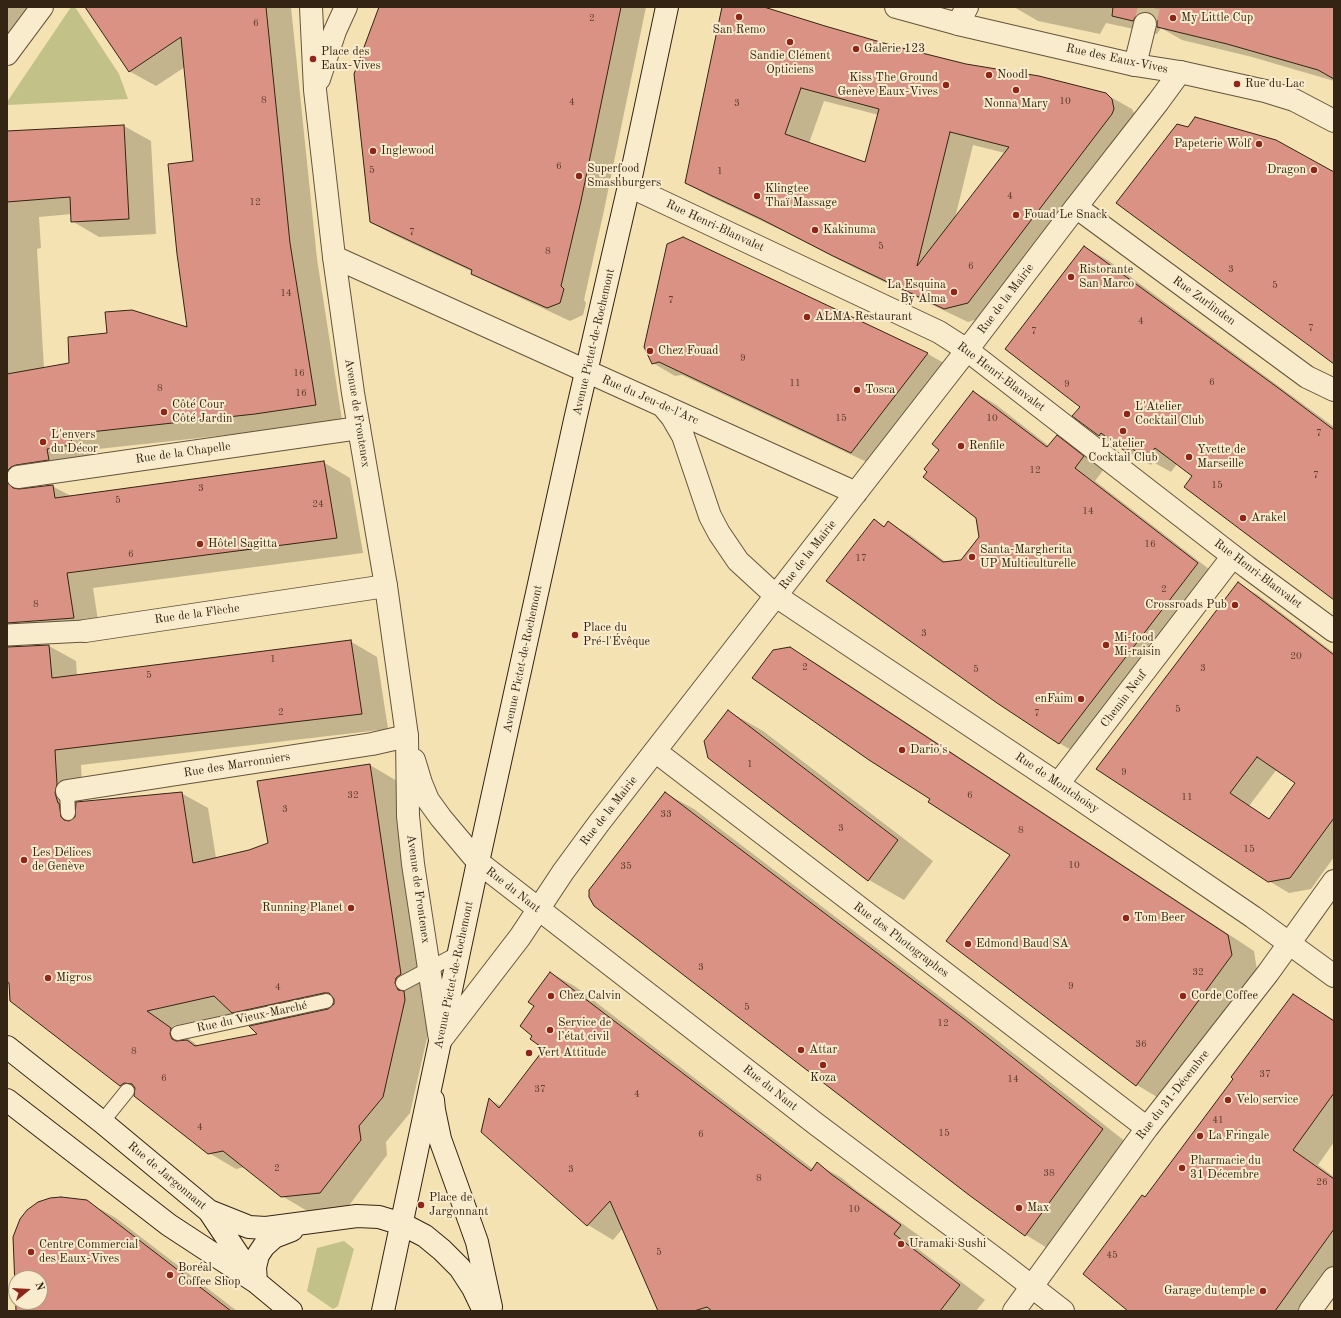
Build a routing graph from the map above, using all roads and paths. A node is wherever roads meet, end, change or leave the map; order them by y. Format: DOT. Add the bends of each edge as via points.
graph roads {
  1 [pos="42,7"];
  2 [pos="311,7"];
  3 [pos="346,7"];
  4 [pos="667,7"];
  5 [pos="896,7"];
  6 [pos="962,16"];
  7 [pos="1145,24"];
  8 [pos="7,54"];
  9 [pos="1135,65"];
  10 [pos="1180,72"];
  11 [pos="315,90"];
  12 [pos="1334,121"];
  13 [pos="630,186"];
  14 [pos="1076,207"];
  15 [pos="334,257"];
  16 [pos="967,350"];
  17 [pos="587,372"];
  18 [pos="1334,390"];
  19 [pos="662,405"];
  20 [pos="359,428"];
  21 [pos="13,478"];
  22 [pos="856,493"];
  23 [pos="1233,556"];
  24 [pos="386,586"];
  25 [pos="776,596"];
  26 [pos="86,631"];
  27 [pos="1334,631"];
  28 [pos="7,635"];
  29 [pos="407,736"];
  30 [pos="655,751"];
  31 [pos="1058,784"];
  32 [pos="67,791"];
  33 [pos="68,812"];
  34 [pos="478,862"];
  35 [pos="1334,882"];
  36 [pos="538,910"];
  37 [pos="1289,944"];
  38 [pos="459,953"];
  39 [pos="428,969"];
  40 [pos="1334,976"];
  41 [pos="403,983"];
  42 [pos="326,1001"];
  43 [pos="178,1033"];
  44 [pos="440,1041"];
  45 [pos="7,1047"];
  46 [pos="432,1083"];
  47 [pos="127,1091"];
  48 [pos="7,1100"];
  49 [pos="102,1122"];
  50 [pos="1147,1128"];
  51 [pos="208,1211"];
  52 [pos="312,1221"];
  53 [pos="402,1224"];
  54 [pos="1334,1278"];
  55 [pos="256,1282"];
  56 [pos="1032,1287"];
  57 [pos="291,1311"];
  58 [pos="384,1311"];
  59 [pos="484,1311"];
  60 [pos="492,1311"];
  61 [pos="1014,1311"];
  62 [pos="1063,1311"];
  63 [pos="1310,1311"];
  1 -- 8 [label="street"];
  2 -- 11 [label="street, Avenue de Frontenex"];
  3 -- 11 [label="street, Avenue de Frontenex"];
  4 -- 13 [label="street, Avenue Pictet-de-Rochemont"];
  5 -- 6 [label="street, Rue des Eaux-Vives"];
  6 -- 9 [label="street, Rue des Eaux-Vives"];
  7 -- 9 [label="street"];
  9 -- 10 [label="street, Rue des Eaux-Vives"];
  10 -- 12 [label="street, Rue des Eaux-Vives" via="1294,100"];
  10 -- 14 [label="street, Rue de la Mairie"];
  11 -- 15 [label="street, Avenue de Frontenex"];
  13 -- 16 [label="street, Rue Henri-Blanvalet" via="939,332"];
  13 -- 17 [label="street, Avenue Pictet-de-Rochemont"];
  14 -- 16 [label="street, Rue de la Mairie"];
  14 -- 18 [label="street, Rue Zurlinden" via="1307,377"];
  15 -- 17 [label="street, Rue du Jeu-de-l'Arc"];
  15 -- 20 [label="street, Avenue de Frontenex"];
  16 -- 22 [label="street, Rue de la Mairie"];
  16 -- 23 [label="street, Rue Henri-Blanvalet"];
  17 -- 19 [label="street, Rue du Jeu-de-l'Arc"];
  17 -- 34 [label="street, Avenue Pictet-de-Rochemont"];
  19 -- 22 [label="street, Rue du Jeu-de-l'Arc"];
  19 -- 25 [label="street" via="684,436 710,516 719,533 738,561"];
  20 -- 21 [label="street, Rue de la Chapelle"];
  20 -- 24 [label="street, Avenue de Frontenex"];
  22 -- 25 [label="street, Rue de la Mairie"];
  23 -- 27 [label="street, Rue Henri-Blanvalet"];
  23 -- 31 [label="street, Chemin Neuf"];
  24 -- 26 [label="street, Rue de la Flèche"];
  24 -- 29 [label="street, Avenue de Frontenex"];
  25 -- 30 [label="street, Rue de la Mairie"];
  25 -- 31 [label="street, Rue de Montchoisy"];
  26 -- 28 [label="street, Rue de la Flèche"];
  29 -- 32 [label="street, Rue des Marronniers" via="372,744"];
  29 -- 34 [label="street, Avenue de Frontenex" via="428,800"];
  29 -- 39 [label="street, Avenue de Frontenex" via="408,816"];
  30 -- 36 [label="street, Rue de la Mairie" via="562,872"];
  30 -- 50 [label="street, Rue des Photographes"];
  31 -- 37 [label="street, Rue de Montchoisy"];
  32 -- 33 [label="lane"];
  34 -- 36 [label="street, Rue du Nant"];
  34 -- 38 [label="street, Avenue Pictet-de-Rochemont"];
  35 -- 37 [label="street, Rue du 31-Décembre"];
  36 -- 44 [label="street, Rue de la Mairie"];
  36 -- 56 [label="street, Rue du Nant"];
  37 -- 40 [label="street, Rue de Montchoisy"];
  37 -- 50 [label="street, Rue du 31-Décembre"];
  38 -- 39 [label="lane"];
  38 -- 44 [label="street, Avenue Pictet-de-Rochemont"];
  39 -- 41 [label="lane"];
  39 -- 44 [label="street, Avenue de Frontenex"];
  42 -- 43 [label="lane, Rue du Vieux-Marché"];
  44 -- 46 [label="street, Avenue Pictet-de-Rochemont"];
  45 -- 49 [label="street, Rue de Jargonnant"];
  46 -- 53 [label="street, Avenue Pictet-de-Rochemont"];
  46 -- 60 [label="street" via="440,1139 477,1242"];
  47 -- 49 [label="lane"];
  48 -- 55 [label="street" via="169,1225"];
  49 -- 51 [label="street, Rue de Jargonnant"];
  50 -- 56 [label="street, Rue du 31-Décembre"];
  51 -- 52 [label="street, Rue de Jargonnant" via="254,1227 266,1228"];
  51 -- 55 [label="street"];
  52 -- 53 [label="street, Rue de Jargonnant" via="357,1216 380,1217"];
  52 -- 55 [label="street" via="274,1237 264,1246 255,1267"];
  53 -- 58 [label="street, Avenue Pictet-de-Rochemont"];
  53 -- 59 [label="street, Rue de Jargonnant" via="425,1236 460,1268"];
  54 -- 63 [label="street"];
  55 -- 57 [label="street"];
  56 -- 61 [label="street, Rue du 31-Décembre"];
  56 -- 62 [label="street, Rue du Nant"];
}
